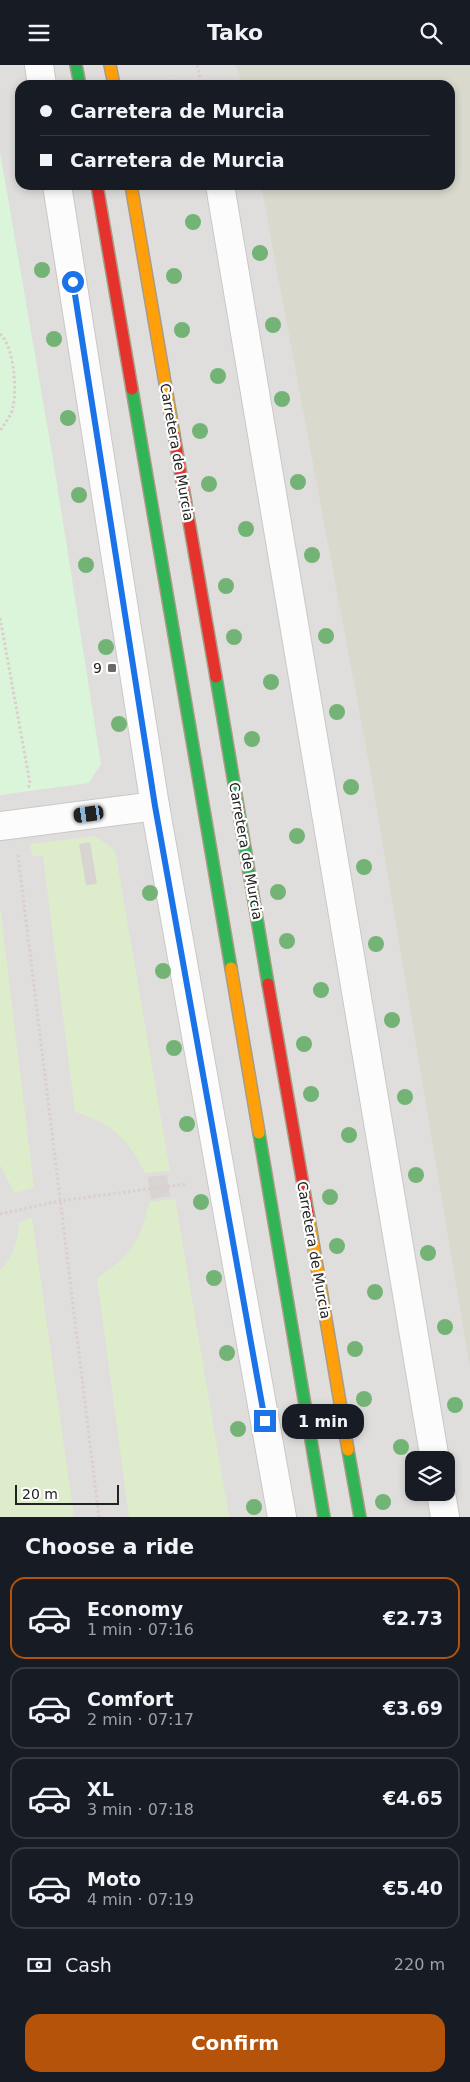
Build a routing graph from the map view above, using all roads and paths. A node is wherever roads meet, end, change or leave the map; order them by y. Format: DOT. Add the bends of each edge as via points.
graph roads {
  1 [pos="39,65"];
  2 [pos="76,65"];
  3 [pos="110,65"];
  4 [pos="197,65"];
  5 [pos="41,80"];
  6 [pos="79,80"];
  7 [pos="113,80"];
  8 [pos="201,80"];
  9 [pos="58,190"];
  10 [pos="98,190"];
  11 [pos="132,190"];
  12 [pos="221,190"];
  13 [pos="0,334"];
  14 [pos="0,431"];
  15 [pos="0,618"];
  16 [pos="155,806"];
  17 [pos="7,825"];
  18 [pos="186,1184"];
  19 [pos="59,1201"];
  20 [pos="0,1214"];
  21 [pos="433,1451"];
  22 [pos="442,1501"];
  23 [pos="99,1517"];
  24 [pos="282,1517"];
  25 [pos="324,1517"];
  26 [pos="360,1517"];
  27 [pos="445,1517"];
  1 -- 5 [label="street"];
  2 -- 6 [label="main road"];
  3 -- 7 [label="main road"];
  4 -- 8 [label="path"];
  9 -- 16 [label="street"];
  10 -- 25 [label="main road"];
  11 -- 26 [label="main road, Carretera de Murcia"];
  12 -- 21 [label="street"];
  13 -- 14 [label="path" via="12,360 16,386 13,409"];
  15 -- 17 [label="path" via="30,783"];
  16 -- 17 [label="street"];
  16 -- 24 [label="street"];
  17 -- 19 [label="path"];
  18 -- 19 [label="path"];
  19 -- 20 [label="path"];
  19 -- 23 [label="path"];
  22 -- 27 [label="street"];
}
